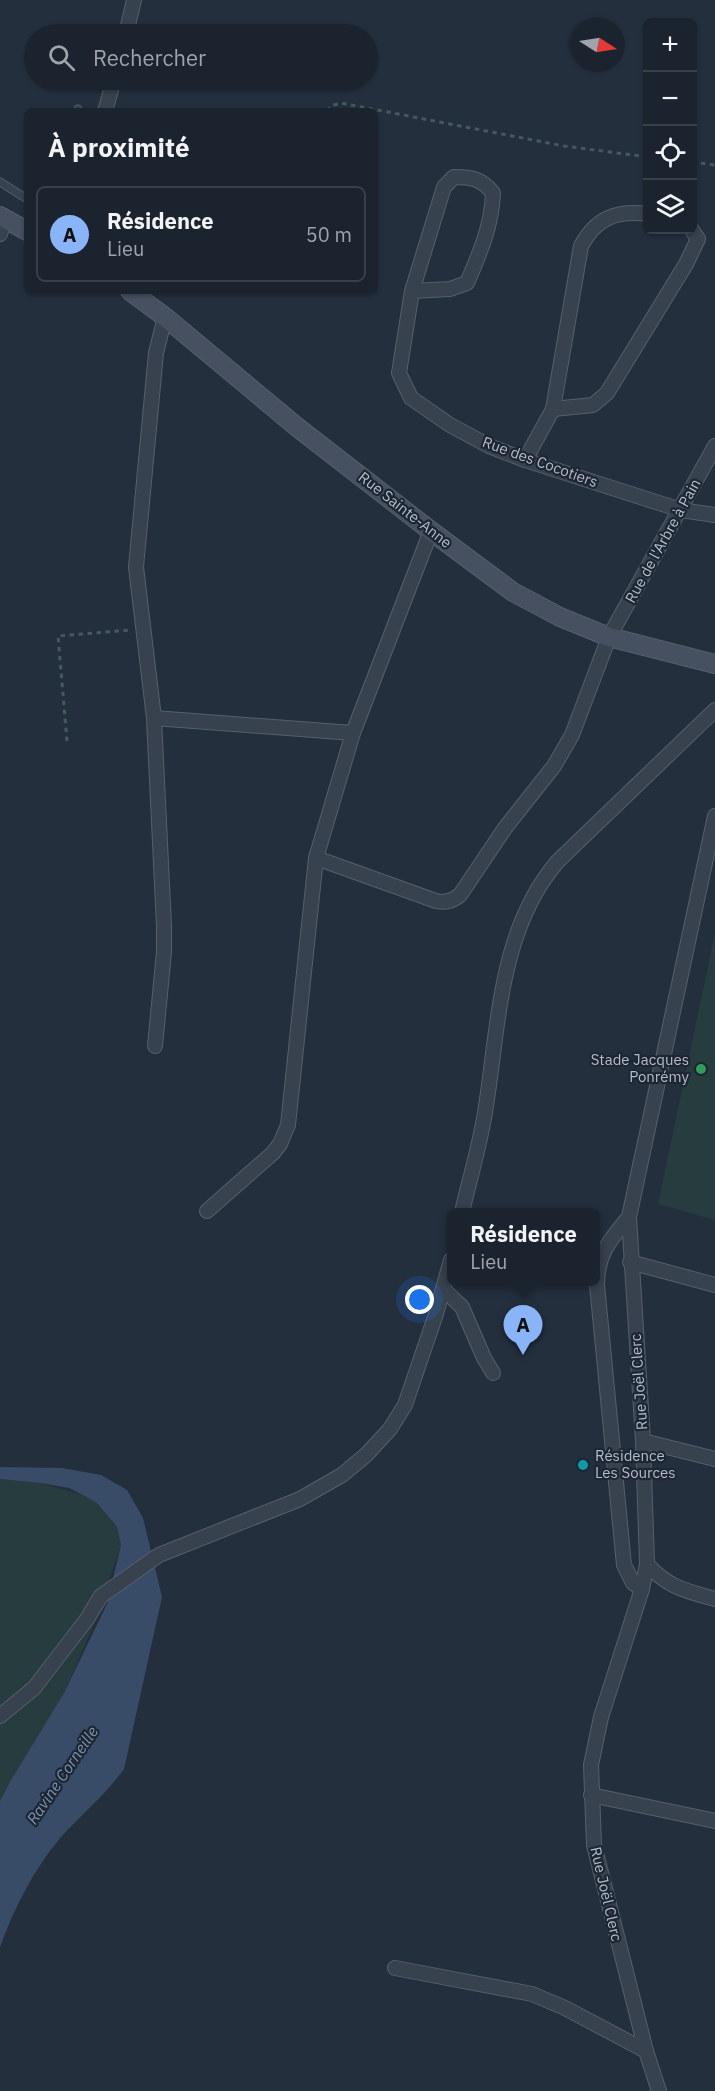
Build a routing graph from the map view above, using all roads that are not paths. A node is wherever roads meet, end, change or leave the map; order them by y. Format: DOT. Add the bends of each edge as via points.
graph roads {
  1 [pos="134,0"];
  2 [pos="128,24"];
  3 [pos="111,90"];
  4 [pos="106,108"];
  5 [pos="0,182"];
  6 [pos="24,197"];
  7 [pos="643,213"];
  8 [pos="2,223"];
  9 [pos="24,230"];
  10 [pos="695,234"];
  11 [pos="412,291"];
  12 [pos="134,294"];
  13 [pos="165,317"];
  14 [pos="553,409"];
  15 [pos="715,446"];
  16 [pos="525,460"];
  17 [pos="681,510"];
  18 [pos="715,516"];
  19 [pos="431,531"];
  20 [pos="609,637"];
  21 [pos="715,664"];
  22 [pos="715,710"];
  23 [pos="154,718"];
  24 [pos="353,733"];
  25 [pos="715,816"];
  26 [pos="316,858"];
  27 [pos="155,1046"];
  28 [pos="463,1208"];
  29 [pos="207,1212"];
  30 [pos="629,1217"];
  31 [pos="630,1262"];
  32 [pos="600,1263"];
  33 [pos="447,1274"];
  34 [pos="715,1285"];
  35 [pos="597,1286"];
  36 [pos="443,1288"];
  37 [pos="493,1373"];
  38 [pos="643,1441"];
  39 [pos="715,1459"];
  40 [pos="647,1564"];
  41 [pos="642,1589"];
  42 [pos="715,1599"];
  43 [pos="0,1716"];
  44 [pos="591,1795"];
  45 [pos="715,1821"];
  46 [pos="395,1968"];
  47 [pos="646,2051"];
  48 [pos="659,2091"];
  1 -- 2 [label="street"];
  3 -- 4 [label="street"];
  5 -- 6 [label="lane"];
  7 -- 14 [label="street" via="611,216 590,229 581,246"];
  8 -- 9 [label="main road"];
  10 -- 14 [label="street" via="698,239 686,264 607,393 593,405"];
  11 -- 11 [label="street, Rue des Cocotiers" via="444,187 454,177 470,177 485,183 493,193 493,213 467,283 450,289"];
  11 -- 16 [label="street, Rue des Cocotiers" via="399,373 411,398 450,425"];
  12 -- 13 [label="main road, Rue Sainte-Anne"];
  13 -- 19 [label="main road, Rue Sainte-Anne"];
  13 -- 23 [label="street" via="156,353 136,567"];
  14 -- 16 [label="street"];
  15 -- 17 [label="street, Rue de l'Arbre à Pain"];
  16 -- 17 [label="street, Rue des Cocotiers"];
  17 -- 18 [label="street, Rue des Cocotiers"];
  17 -- 20 [label="street, Rue de l'Arbre à Pain"];
  19 -- 20 [label="main road, Rue Sainte-Anne" via="513,592"];
  19 -- 24 [label="street"];
  20 -- 21 [label="main road, Rue Sainte-Anne"];
  20 -- 26 [label="street, Rue de l'Arbre à Pain" via="564,751 460,895 435,901"];
  22 -- 28 [label="street" via="542,879 504,976 486,1106"];
  23 -- 24 [label="street"];
  23 -- 27 [label="street" via="164,939"];
  24 -- 26 [label="street"];
  25 -- 30 [label="street, Rue Joël Clerc"];
  26 -- 29 [label="street" via="285,1136 273,1153"];
  30 -- 31 [label="street, Rue Joël Clerc"];
  30 -- 32 [label="street" via="605,1247"];
  31 -- 34 [label="street"];
  31 -- 38 [label="street, Rue Joël Clerc"];
  33 -- 36 [label="street"];
  35 -- 41 [label="street" via="624,1565 633,1583"];
  36 -- 37 [label="street" via="462,1308"];
  36 -- 43 [label="street" via="405,1405 366,1455 342,1475 300,1499 159,1555 101,1596 34,1688"];
  38 -- 39 [label="street"];
  38 -- 40 [label="street, Rue Joël Clerc"];
  40 -- 41 [label="street, Rue Joël Clerc"];
  40 -- 42 [label="street" via="680,1590"];
  41 -- 44 [label="street, Rue Joël Clerc" via="594,1740"];
  44 -- 45 [label="street"];
  44 -- 47 [label="street, Rue Joël Clerc" via="594,1845"];
  46 -- 47 [label="street" via="532,1994"];
  47 -- 48 [label="street, Rue Joël Clerc"];
}
